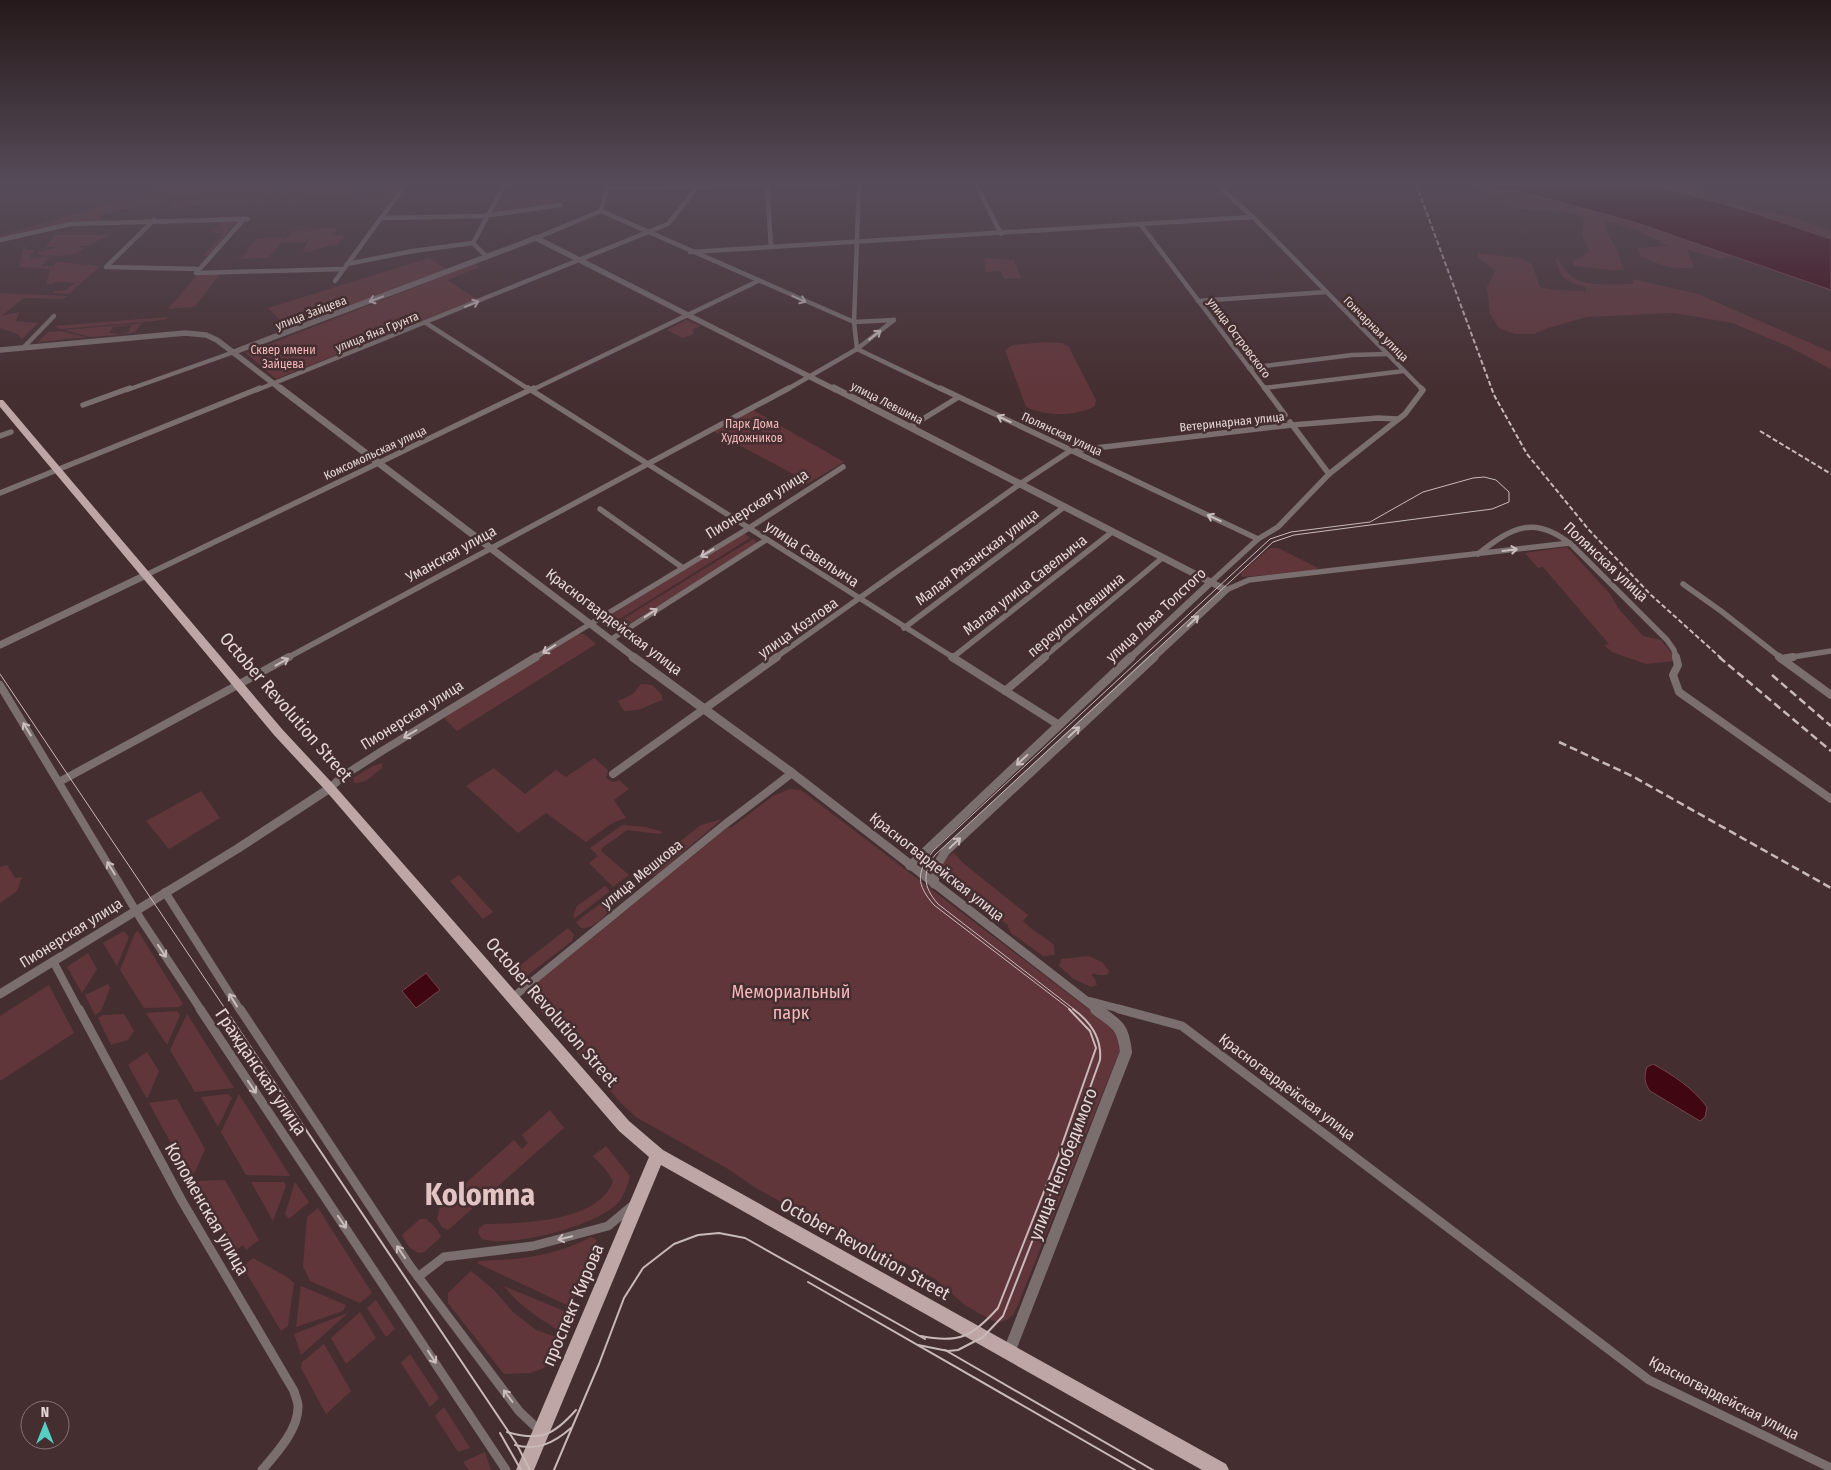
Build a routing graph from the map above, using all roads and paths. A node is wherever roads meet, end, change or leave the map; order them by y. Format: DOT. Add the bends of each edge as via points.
graph roads {
  1 [pos="121,253"];
  2 [pos="216,253"];
  3 [pos="356,253"];
  4 [pos="401,253"];
  5 [pos="481,253"];
  6 [pos="498,253"];
  7 [pos="565,253"];
  8 [pos="597,253"];
  9 [pos="691,253"];
  10 [pos="856,253"];
  11 [pos="1162,253"];
  12 [pos="1288,253"];
  13 [pos="487,257"];
  14 [pos="580,260"];
  15 [pos="347,264"];
  16 [pos="343,269"];
  17 [pos="197,273"];
  18 [pos="758,280"];
  19 [pos="335,282"];
  20 [pos="1326,292"];
  21 [pos="1198,300"];
  22 [pos="54,316"];
  23 [pos="687,316"];
  24 [pos="426,322"];
  25 [pos="854,322"];
  26 [pos="23,348"];
  27 [pos="0,349"];
  28 [pos="856,349"];
  29 [pos="234,352"];
  30 [pos="1387,354"];
  31 [pos="1249,368"];
  32 [pos="1404,371"];
  33 [pos="810,377"];
  34 [pos="274,383"];
  35 [pos="1264,388"];
  36 [pos="532,390"];
  37 [pos="1423,390"];
  38 [pos="957,398"];
  39 [pos="0,402"];
  40 [pos="83,405"];
  41 [pos="1285,416"];
  42 [pos="1397,419"];
  43 [pos="1291,424"];
  44 [pos="910,427"];
  45 [pos="12,432"];
  46 [pos="0,436"];
  47 [pos="1070,451"];
  48 [pos="380,463"];
  49 [pos="648,464"];
  50 [pos="843,467"];
  51 [pos="58,470"];
  52 [pos="1329,474"];
  53 [pos="1020,484"];
  54 [pos="0,493"];
  55 [pos="1064,507"];
  56 [pos="600,509"];
  57 [pos="749,528"];
  58 [pos="1112,532"];
  59 [pos="1258,539"];
  60 [pos="766,540"];
  61 [pos="1570,543"];
  62 [pos="490,548"];
  63 [pos="1478,554"];
  64 [pos="1162,558"];
  65 [pos="683,568"];
  66 [pos="146,575"];
  67 [pos="1210,583"];
  68 [pos="1683,584"];
  69 [pos="1226,590"];
  70 [pos="860,600"];
  71 [pos="590,624"];
  72 [pos="904,628"];
  73 [pos="610,640"];
  74 [pos="0,645"];
  75 [pos="1831,651"];
  76 [pos="952,658"];
  77 [pos="1782,659"];
  78 [pos="0,685"];
  79 [pos="239,686"];
  80 [pos="1005,691"];
  81 [pos="1831,695"];
  82 [pos="705,710"];
  83 [pos="1059,725"];
  84 [pos="613,774"];
  85 [pos="792,774"];
  86 [pos="59,782"];
  87 [pos="330,788"];
  88 [pos="1831,798"];
  89 [pos="910,866"];
  90 [pos="934,884"];
  91 [pos="165,892"];
  92 [pos="136,910"];
  93 [pos="53,961"];
  94 [pos="0,994"];
  95 [pos="512,998"];
  96 [pos="1087,1000"];
  97 [pos="658,1155"];
  98 [pos="638,1201"];
  99 [pos="418,1277"];
  100 [pos="1009,1352"];
  101 [pos="541,1432"];
  102 [pos="1831,1468"];
  103 [pos="262,1470"];
  104 [pos="506,1470"];
  105 [pos="525,1470"];
  106 [pos="1220,1470"];
  1 -- 17 [label="street" via="106,267"];
  2 -- 17 [label="street"];
  3 -- 15 [label="street"];
  4 -- 15 [label="street"];
  5 -- 13 [label="street"];
  6 -- 13 [label="street, улица Зайцева"];
  7 -- 14 [label="street, улица Левшина"];
  8 -- 14 [label="street, улица Яна Грунта"];
  9 -- 18 [label="street"];
  10 -- 25 [label="street"];
  11 -- 21 [label="street, улица Островского"];
  12 -- 20 [label="street, Гончарная улица"];
  13 -- 29 [label="street, улица Зайцева, one-way"];
  14 -- 23 [label="street, улица Левшина"];
  24 -- 14 [label="street, улица Яна Грунта, one-way"];
  15 -- 16 [label="street"];
  16 -- 17 [label="street"];
  16 -- 19 [label="street"];
  18 -- 23 [label="street, Комсомольская улица"];
  18 -- 25 [label="street, one-way"];
  20 -- 21 [label="street"];
  20 -- 30 [label="street, Гончарная улица"];
  21 -- 31 [label="street, улица Островского"];
  22 -- 26 [label="street"];
  23 -- 33 [label="street, улица Левшина"];
  23 -- 36 [label="street, Комсомольская улица"];
  24 -- 34 [label="street, улица Яна Грунта"];
  24 -- 36 [label="street, улица Савельича"];
  25 -- 28 [label="street"];
  28 -- 25 [label="street, Уманская улица, one-way" via="894,320"];
  26 -- 27 [label="street, Красногвардейская улица"];
  26 -- 29 [label="street, Красногвардейская улица" via="185,333 206,335"];
  28 -- 33 [label="street, Уманская улица"];
  28 -- 38 [label="street, Полянская улица"];
  29 -- 34 [label="street, Красногвардейская улица"];
  29 -- 40 [label="street, улица Зайцева"];
  30 -- 31 [label="street" via="1352,355"];
  30 -- 32 [label="street, Гончарная улица"];
  31 -- 35 [label="street, улица Островского"];
  32 -- 35 [label="street"];
  32 -- 37 [label="street, Гончарная улица"];
  33 -- 44 [label="street, улица Левшина"];
  33 -- 49 [label="street, Уманская улица"];
  34 -- 48 [label="street, Красногвардейская улица"];
  34 -- 51 [label="street, улица Яна Грунта"];
  35 -- 41 [label="street, улица Островского"];
  36 -- 48 [label="street, Комсомольская улица"];
  36 -- 49 [label="street, улица Савельича"];
  37 -- 42 [label="street, улица Льва Толстого"];
  38 -- 44 [label="street"];
  47 -- 38 [label="street, Полянская улица, one-way"];
  39 -- 51 [label="main road, October Revolution Street"];
  42 -- 43 [label="street, Ветеринарная улица"];
  42 -- 52 [label="street, улица Льва Толстого"];
  43 -- 47 [label="street, Ветеринарная улица"];
  43 -- 52 [label="street"];
  44 -- 53 [label="street, улица Левшина"];
  45 -- 46 [label="street"];
  47 -- 53 [label="street, улица Козлова"];
  59 -- 47 [label="street, Полянская улица, one-way"];
  48 -- 62 [label="street, Красногвардейская улица"];
  48 -- 66 [label="street, Комсомольская улица"];
  49 -- 57 [label="street, улица Савельича"];
  49 -- 62 [label="street, Уманская улица"];
  50 -- 57 [label="street, Пионерская улица"];
  51 -- 54 [label="street, улица Яна Грунта"];
  51 -- 66 [label="main road, October Revolution Street"];
  52 -- 59 [label="street, улица Льва Толстого" via="1278,526"];
  53 -- 55 [label="street, улица Левшина"];
  53 -- 70 [label="street, улица Козлова"];
  55 -- 58 [label="street, улица Левшина"];
  55 -- 72 [label="street, Малая Рязанская улица"];
  56 -- 65 [label="street"];
  57 -- 60 [label="street, улица Савельича"];
  57 -- 65 [label="street, Пионерская улица, one-way"];
  58 -- 64 [label="street, улица Левшина"];
  58 -- 76 [label="street, Малая улица Савельича"];
  59 -- 67 [label="street, улица Льва Толстого"];
  60 -- 70 [label="street, улица Савельича"];
  73 -- 60 [label="street, one-way"];
  63 -- 61 [label="street, one-way"];
  61 -- 63 [label="street, Полянская улица" via="1556,532 1536,527 1504,534"];
  61 -- 88 [label="street, Полянская улица" via="1667,640 1678,665 1673,675 1679,692"];
  62 -- 71 [label="street, Красногвардейская улица"];
  79 -- 62 [label="street, Уманская улица, one-way"];
  63 -- 69 [label="street" via="1249,580"];
  64 -- 67 [label="street, улица Левшина"];
  64 -- 80 [label="street, переулок Левшина"];
  65 -- 71 [label="street, Пионерская улица"];
  66 -- 74 [label="street, Комсомольская улица"];
  66 -- 79 [label="main road, October Revolution Street"];
  67 -- 69 [label="street, улица Левшина"];
  67 -- 83 [label="street, улица Льва Толстого"];
  68 -- 77 [label="street" via="1707,599"];
  90 -- 69 [label="street, улица Льва Толстого, one-way" via="934,869 945,852"];
  70 -- 72 [label="street, улица Савельича"];
  70 -- 82 [label="street, улица Козлова"];
  71 -- 73 [label="street, Красногвардейская улица"];
  71 -- 87 [label="street, Пионерская улица, one-way" via="342,776"];
  72 -- 76 [label="street, улица Савельича"];
  73 -- 82 [label="street, Красногвардейская улица"];
  75 -- 77 [label="street"];
  76 -- 80 [label="street, улица Савельича"];
  77 -- 81 [label="street"];
  86 -- 78 [label="street, Гражданская улица, one-way"];
  79 -- 86 [label="street, Уманская улица"];
  79 -- 87 [label="main road, October Revolution Street"];
  80 -- 83 [label="street, улица Савельича"];
  82 -- 84 [label="street, улица Козлова"];
  82 -- 85 [label="street, Красногвардейская улица"];
  83 -- 89 [label="street, улица Льва Толстого, one-way"];
  85 -- 89 [label="street, Красногвардейская улица"];
  85 -- 95 [label="street, улица Мешкова" via="724,825"];
  92 -- 86 [label="street, Гражданская улица, one-way"];
  87 -- 91 [label="street, Пионерская улица" via="237,850"];
  87 -- 95 [label="main road, October Revolution Street"];
  89 -- 90 [label="street, Красногвардейская улица"];
  90 -- 96 [label="street, Красногвардейская улица"];
  91 -- 92 [label="street, Пионерская улица"];
  99 -- 91 [label="street, Гражданская улица, one-way"];
  92 -- 93 [label="street, Пионерская улица"];
  92 -- 104 [label="street, Гражданская улица, one-way"];
  93 -- 94 [label="street, Пионерская улица"];
  93 -- 103 [label="street, Коломенская улица" via="182,1201 294,1392 299,1408 294,1424"];
  95 -- 97 [label="main road, October Revolution Street" via="611,1112"];
  96 -- 100 [label="street, улица Непобедимого" via="1124,1034 1126,1052"];
  96 -- 102 [label="street, Красногвардейская улица" via="1182,1026 1649,1380"];
  97 -- 98 [label="main road, проспект Кирова"];
  97 -- 100 [label="main road, October Revolution Street"];
  98 -- 99 [label="street, one-way" via="608,1226 533,1246 444,1257"];
  98 -- 101 [label="main road, проспект Кирова"];
  101 -- 99 [label="street, Гражданская улица, one-way" via="519,1411"];
  100 -- 106 [label="main road, October Revolution Street"];
  101 -- 105 [label="main road, проспект Кирова"];
}
